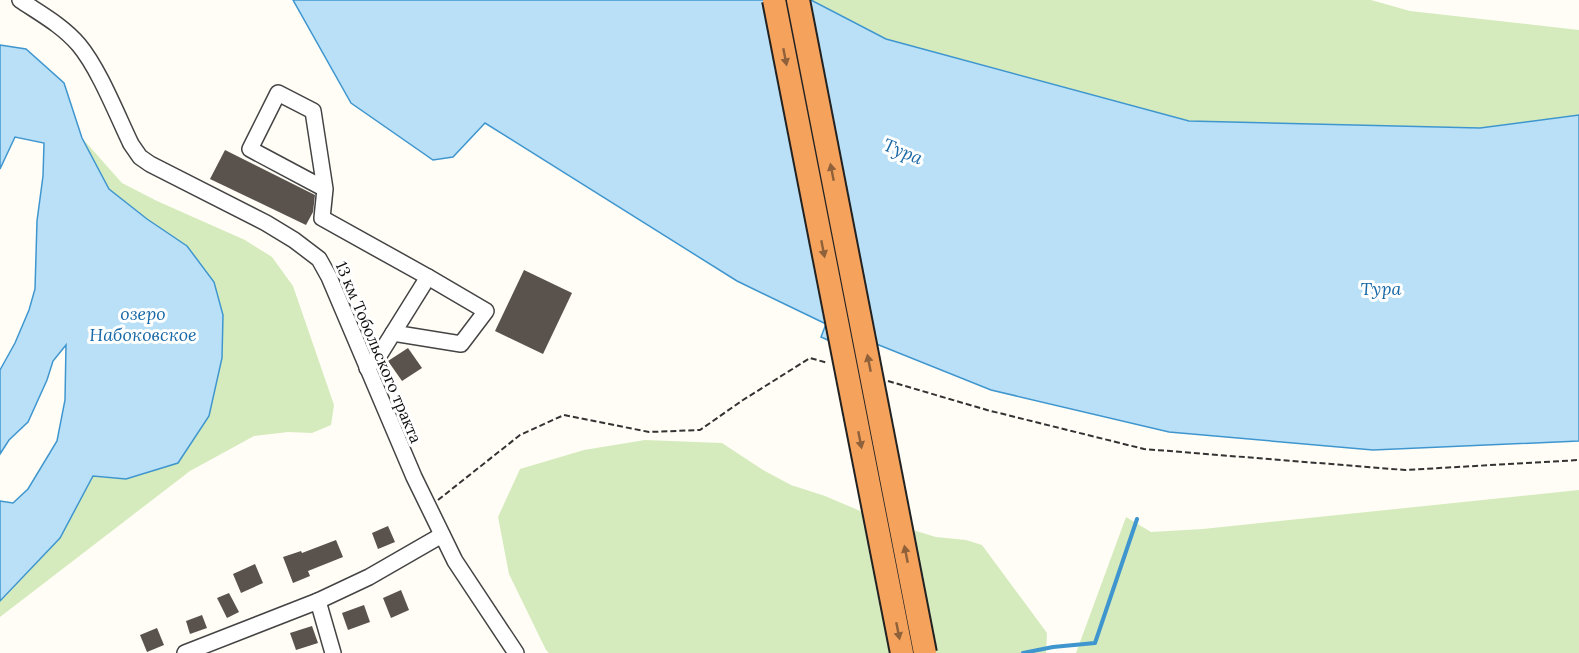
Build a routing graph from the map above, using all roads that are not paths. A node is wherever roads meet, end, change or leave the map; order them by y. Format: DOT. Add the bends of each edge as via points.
graph roads {
  1 [pos="20,0"];
  2 [pos="774,0"];
  3 [pos="798,0"];
  4 [pos="324,189"];
  5 [pos="428,277"];
  6 [pos="393,333"];
  7 [pos="367,368"];
  8 [pos="442,535"];
  9 [pos="318,601"];
  10 [pos="185,653"];
  11 [pos="333,653"];
  12 [pos="516,653"];
  13 [pos="902,653"];
  14 [pos="925,653"];
  1 -- 7 [label="street, 13 км Тобольского тракта" via="79,44 140,157 266,223 319,259"];
  2 -- 13 [label="highway, one-way, bridge"];
  14 -- 3 [label="highway, one-way, bridge"];
  4 -- 4 [label="street" via="313,111 278,93 250,149"];
  4 -- 5 [label="street" via="322,218"];
  5 -- 6 [label="street"];
  5 -- 6 [label="street" via="486,311 461,344"];
  6 -- 7 [label="street"];
  7 -- 8 [label="street, 13 км Тобольского тракта"];
  8 -- 9 [label="street"];
  8 -- 12 [label="street, 13 км Тобольского тракта"];
  9 -- 10 [label="street"];
  9 -- 11 [label="street"];
}
